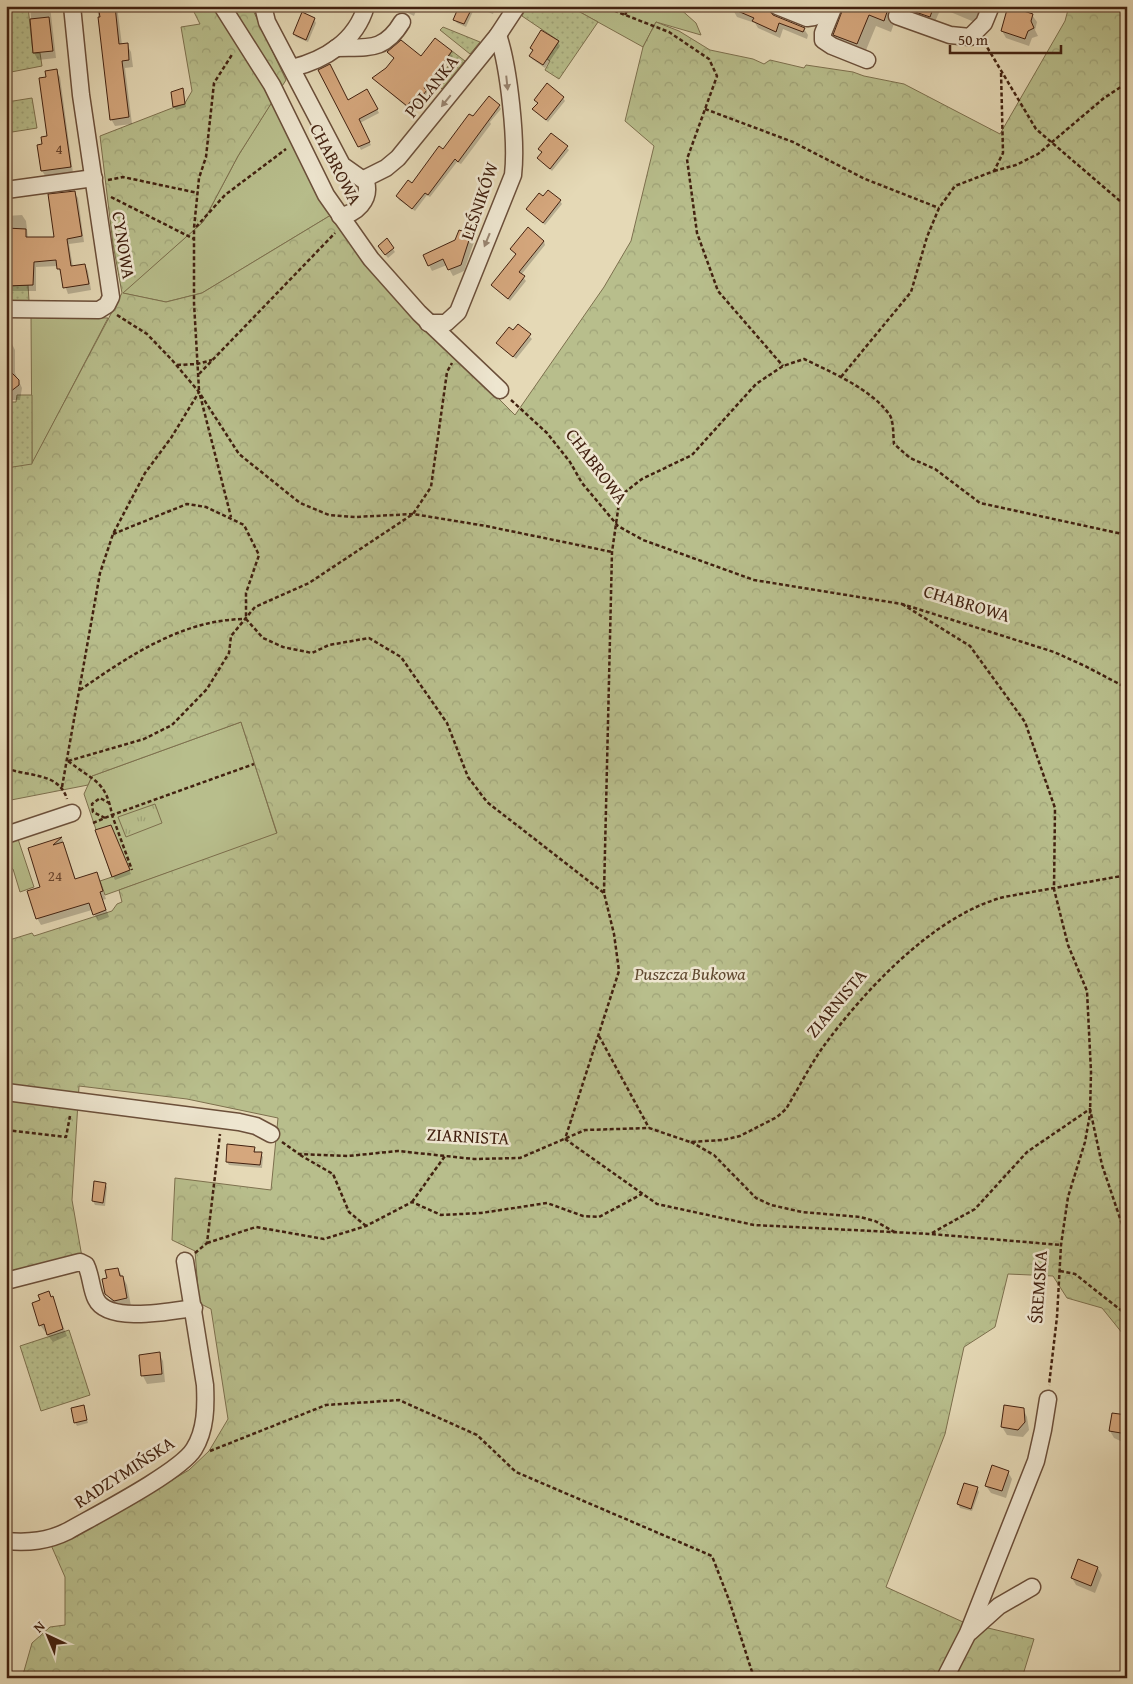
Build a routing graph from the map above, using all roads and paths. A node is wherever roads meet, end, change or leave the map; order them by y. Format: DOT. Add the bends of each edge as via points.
graph roads {
  1 [pos="72,6"];
  2 [pos="222,6"];
  3 [pos="262,6"];
  4 [pos="366,6"];
  5 [pos="517,6"];
  6 [pos="602,6"];
  7 [pos="629,6"];
  8 [pos="777,6"];
  9 [pos="822,6"];
  10 [pos="834,6"];
  11 [pos="991,6"];
  12 [pos="625,15"];
  13 [pos="897,16"];
  14 [pos="402,22"];
  15 [pos="977,31"];
  16 [pos="498,35"];
  17 [pos="242,37"];
  18 [pos="336,48"];
  19 [pos="867,60"];
  20 [pos="292,68"];
  21 [pos="1001,72"];
  22 [pos="1127,83"];
  23 [pos="705,109"];
  24 [pos="300,138"];
  25 [pos="1051,142"];
  26 [pos="994,171"];
  27 [pos="364,179"];
  28 [pos="97,182"];
  29 [pos="6,190"];
  30 [pos="198,193"];
  31 [pos="1127,207"];
  32 [pos="939,208"];
  33 [pos="342,219"];
  34 [pos="194,228"];
  35 [pos="194,239"];
  36 [pos="107,305"];
  37 [pos="6,309"];
  38 [pos="428,322"];
  39 [pos="458,352"];
  40 [pos="214,359"];
  41 [pos="197,364"];
  42 [pos="176,365"];
  43 [pos="783,366"];
  44 [pos="198,375"];
  45 [pos="841,377"];
  46 [pos="500,390"];
  47 [pos="199,392"];
  48 [pos="413,514"];
  49 [pos="230,517"];
  50 [pos="618,526"];
  51 [pos="113,534"];
  52 [pos="1127,535"];
  53 [pos="612,552"];
  54 [pos="902,604"];
  55 [pos="246,618"];
  56 [pos="1127,688"];
  57 [pos="79,690"];
  58 [pos="68,761"];
  59 [pos="254,764"];
  60 [pos="6,768"];
  61 [pos="62,787"];
  62 [pos="66,796"];
  63 [pos="110,804"];
  64 [pos="72,814"];
  65 [pos="112,815"];
  66 [pos="105,818"];
  67 [pos="93,823"];
  68 [pos="6,836"];
  69 [pos="132,870"];
  70 [pos="1127,875"];
  71 [pos="1054,889"];
  72 [pos="604,893"];
  73 [pos="599,1036"];
  74 [pos="6,1092"];
  75 [pos="73,1101"];
  76 [pos="1090,1109"];
  77 [pos="221,1120"];
  78 [pos="649,1128"];
  79 [pos="6,1130"];
  80 [pos="271,1134"];
  81 [pos="565,1139"];
  82 [pos="690,1142"];
  83 [pos="299,1154"];
  84 [pos="445,1156"];
  85 [pos="642,1194"];
  86 [pos="412,1202"];
  87 [pos="366,1226"];
  88 [pos="897,1233"];
  89 [pos="931,1234"];
  90 [pos="1127,1239"];
  91 [pos="207,1243"];
  92 [pos="1061,1245"];
  93 [pos="185,1261"];
  94 [pos="1060,1271"];
  95 [pos="6,1281"];
  96 [pos="194,1308"];
  97 [pos="1127,1315"];
  98 [pos="1048,1399"];
  99 [pos="186,1459"];
  100 [pos="6,1541"];
  101 [pos="1032,1587"];
  102 [pos="968,1633"];
  103 [pos="754,1678"];
  104 [pos="945,1678"];
  1 -- 28 [label="street, CYNOWA"];
  2 -- 17 [label="street, CHABROWA"];
  3 -- 20 [label="street"];
  4 -- 18 [label="street" via="353,32"];
  5 -- 16 [label="street, POLANKA"];
  6 -- 12 [label="path"];
  7 -- 12 [label="path"];
  8 -- 9 [label="street" via="807,18 814,16"];
  10 -- 19 [label="street" via="823,40"];
  11 -- 15 [label="street"];
  12 -- 23 [label="path" via="670,32 709,59 717,76"];
  13 -- 15 [label="street" via="959,37 970,36"];
  14 -- 18 [label="street" via="395,34 380,46"];
  15 -- 21 [label="path"];
  16 -- 27 [label="street, POLANKA, one-way" via="398,158"];
  16 -- 38 [label="street, LEŚNIKÓW, one-way" via="505,65 514,151 512,175 458,312 446,323"];
  17 -- 24 [label="street, CHABROWA"];
  17 -- 30 [label="path" via="214,83 206,157"];
  18 -- 20 [label="street" via="321,58"];
  20 -- 27 [label="street" via="342,165"];
  21 -- 25 [label="path" via="1036,129"];
  21 -- 26 [label="path" via="1003,153"];
  22 -- 25 [label="path"];
  23 -- 32 [label="path" via="793,142 864,180"];
  23 -- 43 [label="path" via="686,159 697,233 718,291"];
  24 -- 33 [label="street, CHABROWA" via="326,195"];
  24 -- 34 [label="path" via="225,196"];
  25 -- 26 [label="path" via="1038,154"];
  25 -- 31 [label="path"];
  26 -- 32 [label="path" via="954,186"];
  27 -- 33 [label="street" via="367,190 363,203"];
  28 -- 29 [label="street"];
  28 -- 30 [label="path" via="123,177"];
  28 -- 35 [label="path" via="160,223"];
  28 -- 36 [label="street, CYNOWA" via="111,293"];
  30 -- 34 [label="path"];
  32 -- 45 [label="path" via="911,292"];
  33 -- 38 [label="street, CHABROWA" via="371,259"];
  33 -- 40 [label="path" via="319,252"];
  34 -- 35 [label="path"];
  35 -- 41 [label="path"];
  36 -- 37 [label="street" via="96,310"];
  36 -- 42 [label="path" via="147,334"];
  38 -- 39 [label="street, CHABROWA"];
  39 -- 46 [label="street, CHABROWA"];
  39 -- 48 [label="path" via="446,372 431,488"];
  40 -- 41 [label="path"];
  40 -- 44 [label="path"];
  41 -- 42 [label="path"];
  41 -- 44 [label="path"];
  42 -- 47 [label="path"];
  43 -- 45 [label="path" via="804,359"];
  43 -- 50 [label="path" via="756,384 692,455 642,479 620,496"];
  44 -- 47 [label="path"];
  45 -- 52 [label="path" via="873,398 890,415 894,444 910,458 935,469 980,503"];
  46 -- 50 [label="path, CHABROWA" via="547,433 582,483"];
  47 -- 48 [label="path" via="239,454 300,502 329,515"];
  47 -- 49 [label="path"];
  47 -- 51 [label="path" via="145,473"];
  48 -- 53 [label="path"];
  48 -- 55 [label="path" via="309,583 255,607"];
  49 -- 51 [label="path" via="206,507 187,504"];
  49 -- 55 [label="path" via="244,525 259,555 246,593"];
  50 -- 53 [label="path"];
  50 -- 54 [label="path, CHABROWA" via="643,540 754,580"];
  51 -- 57 [label="path" via="100,574"];
  53 -- 72 [label="path"];
  54 -- 56 [label="path, CHABROWA" via="1054,652"];
  54 -- 71 [label="path, ŚREMSKA" via="970,646 1025,722 1055,808"];
  55 -- 57 [label="path" via="225,619 179,632 125,659"];
  55 -- 58 [label="path" via="231,636 229,653 207,690 172,725 144,739"];
  55 -- 72 [label="path" via="263,638 283,647 312,653 329,645 369,638 401,657 447,723 468,777 487,802"];
  57 -- 58 [label="path"];
  58 -- 61 [label="path"];
  58 -- 63 [label="path" via="90,779 99,782"];
  59 -- 65 [label="path"];
  60 -- 61 [label="path" via="52,780"];
  61 -- 62 [label="path"];
  63 -- 65 [label="path"];
  63 -- 66 [label="path" via="100,798 92,804 93,812"];
  64 -- 68 [label="street"];
  65 -- 66 [label="path"];
  65 -- 69 [label="path"];
  66 -- 67 [label="path"];
  70 -- 71 [label="path, ZIARNISTA"];
  71 -- 76 [label="path, ŚREMSKA" via="1065,937 1087,992 1092,1072"];
  71 -- 82 [label="path, ZIARNISTA" via="992,900 949,920 865,996 822,1049 786,1109 777,1117 740,1136"];
  72 -- 73 [label="path" via="619,971"];
  73 -- 78 [label="path"];
  73 -- 81 [label="path"];
  74 -- 75 [label="street"];
  75 -- 77 [label="street"];
  75 -- 79 [label="path" via="66,1136"];
  76 -- 89 [label="path" via="1027,1152 975,1209"];
  76 -- 90 [label="path" via="1102,1165"];
  76 -- 92 [label="path, ŚREMSKA" via="1085,1142 1068,1197"];
  77 -- 80 [label="street" via="256,1126"];
  77 -- 91 [label="path"];
  78 -- 81 [label="path, ZIARNISTA" via="585,1130"];
  78 -- 82 [label="path, ZIARNISTA"];
  80 -- 83 [label="path"];
  81 -- 84 [label="path, ZIARNISTA" via="520,1158"];
  81 -- 85 [label="path"];
  82 -- 88 [label="path" via="714,1156 756,1198 771,1205 802,1212 860,1217"];
  83 -- 84 [label="path, ZIARNISTA" via="348,1156 398,1151"];
  83 -- 87 [label="path" via="333,1174 349,1212"];
  84 -- 86 [label="path"];
  85 -- 86 [label="path" via="599,1217 583,1216 547,1203 481,1213 441,1215"];
  85 -- 88 [label="path" via="657,1204 754,1226"];
  86 -- 87 [label="path"];
  87 -- 91 [label="path" via="324,1240 256,1227"];
  88 -- 89 [label="path"];
  89 -- 92 [label="path"];
  91 -- 93 [label="path"];
  92 -- 94 [label="path, ŚREMSKA"];
  93 -- 96 [label="street, RADZYMIŃSKA"];
  94 -- 97 [label="path" via="1075,1274"];
  94 -- 98 [label="path, ŚREMSKA"];
  95 -- 96 [label="street" via="80,1262 86,1265 96,1299 105,1309 136,1314"];
  96 -- 99 [label="street, RADZYMIŃSKA" via="205,1404 199,1438"];
  98 -- 102 [label="street" via="1036,1460"];
  99 -- 100 [label="street, RADZYMIŃSKA" via="53,1538"];
  99 -- 103 [label="path" via="326,1405 398,1400 477,1435 516,1472 712,1556"];
  101 -- 102 [label="street" via="999,1606"];
  102 -- 104 [label="street"];
}
